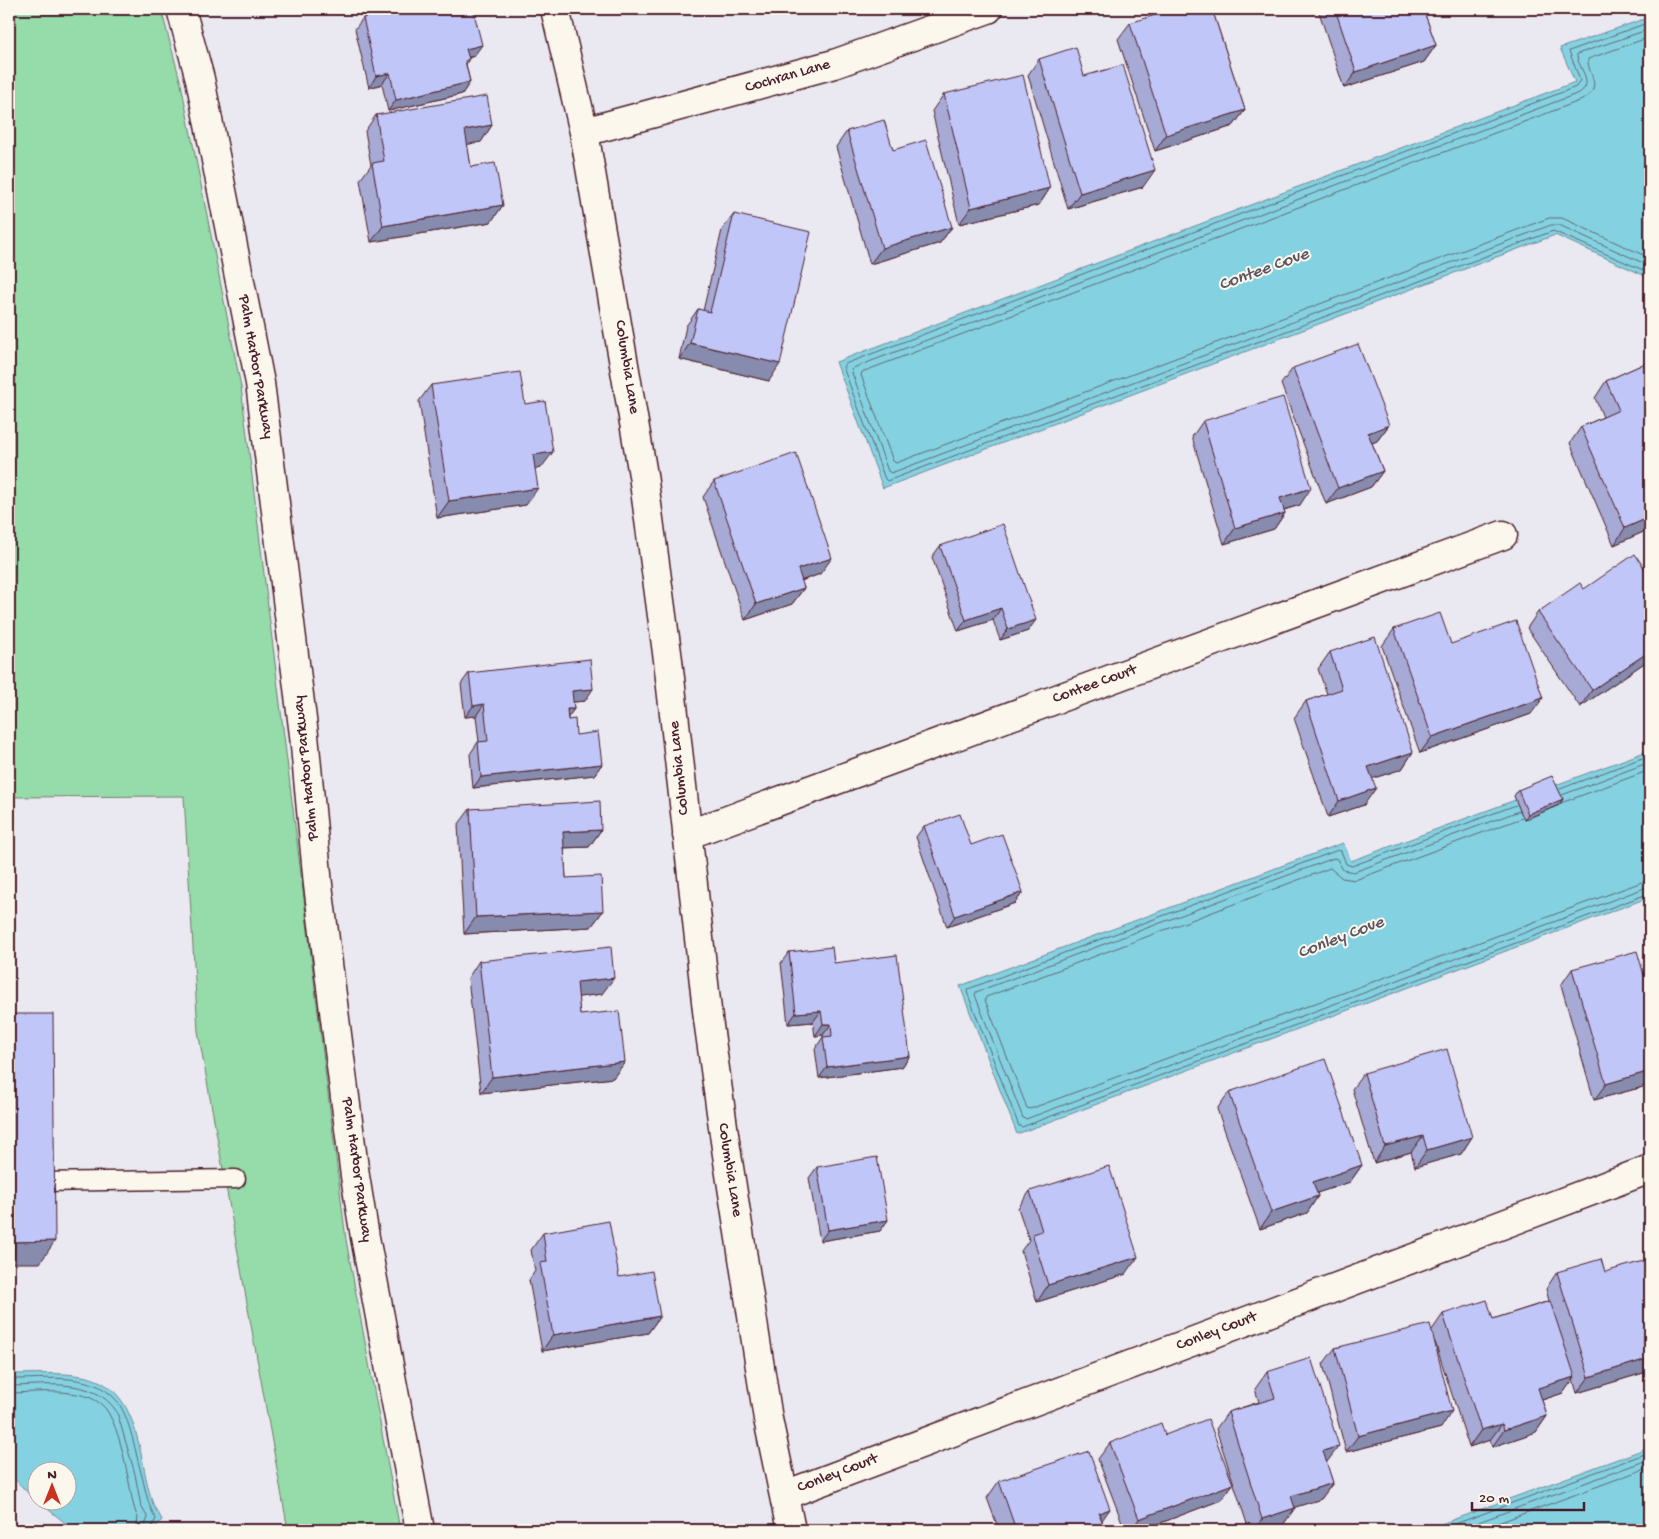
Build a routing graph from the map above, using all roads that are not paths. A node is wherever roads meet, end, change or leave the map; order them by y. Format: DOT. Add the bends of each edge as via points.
graph roads {
  1 [pos="181,9"];
  2 [pos="554,9"];
  3 [pos="988,9"];
  4 [pos="584,132"];
  5 [pos="1503,535"];
  6 [pos="688,835"];
  7 [pos="1650,1169"];
  8 [pos="236,1179"];
  9 [pos="40,1182"];
  10 [pos="784,1495"];
  11 [pos="420,1530"];
  12 [pos="791,1530"];
  1 -- 11 [label="street, Palm Harbor Parkway" via="200,79 260,382 304,735 318,885 356,1176 366,1247"];
  2 -- 4 [label="street, Columbia Lane"];
  3 -- 4 [label="street, Cochran Lane" via="834,64"];
  4 -- 6 [label="street, Columbia Lane" via="643,475"];
  5 -- 6 [label="street, Contee Court"];
  6 -- 10 [label="street, Columbia Lane" via="726,1148 768,1419"];
  7 -- 10 [label="street, Conley Court"];
  8 -- 9 [label="lane"];
  10 -- 12 [label="street, Columbia Lane"];
}
